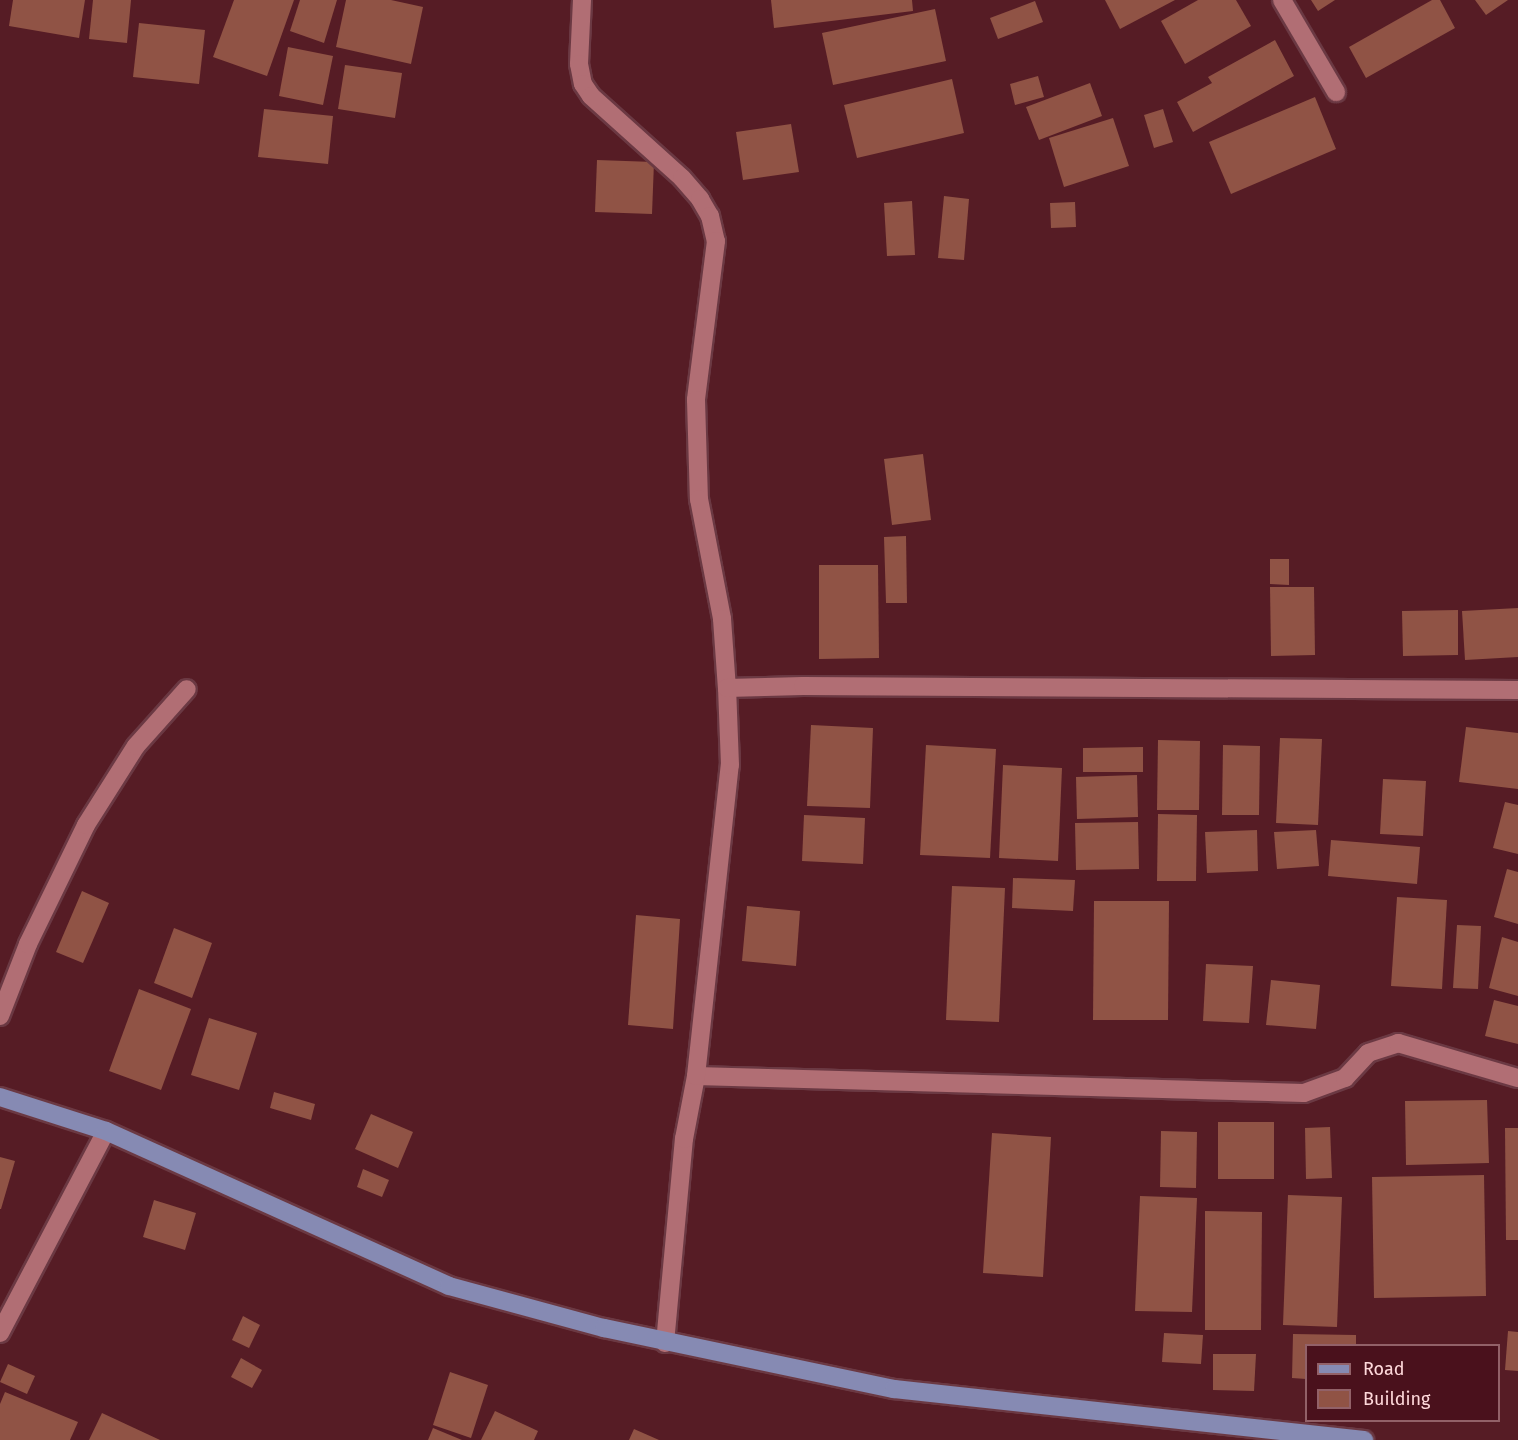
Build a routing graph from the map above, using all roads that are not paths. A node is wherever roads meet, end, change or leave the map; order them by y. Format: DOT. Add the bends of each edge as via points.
graph roads {
  1 [pos="582,0"];
  2 [pos="1282,0"];
  3 [pos="1336,92"];
  4 [pos="727,688"];
  5 [pos="187,689"];
  6 [pos="1518,690"];
  7 [pos="0,1016"];
  8 [pos="696,1076"];
  9 [pos="1518,1078"];
  10 [pos="0,1096"];
  11 [pos="106,1131"];
  12 [pos="0,1333"];
  13 [pos="665,1343"];
  14 [pos="1364,1440"];
  1 -- 4 [label="street" via="579,64 583,84 700,199 710,216 716,241 696,400 697,444 699,499 722,620"];
  2 -- 3 [label="street"];
  4 -- 6 [label="street"];
  4 -- 8 [label="street" via="730,765"];
  5 -- 7 [label="street" via="136,746 86,825 28,944"];
  8 -- 9 [label="street" via="1304,1094 1345,1078 1368,1053 1398,1043"];
  8 -- 13 [label="street" via="684,1139"];
  10 -- 11 [label="main road"];
  11 -- 12 [label="street"];
  11 -- 13 [label="main road" via="449,1286"];
  13 -- 14 [label="main road" via="894,1389"];
}
